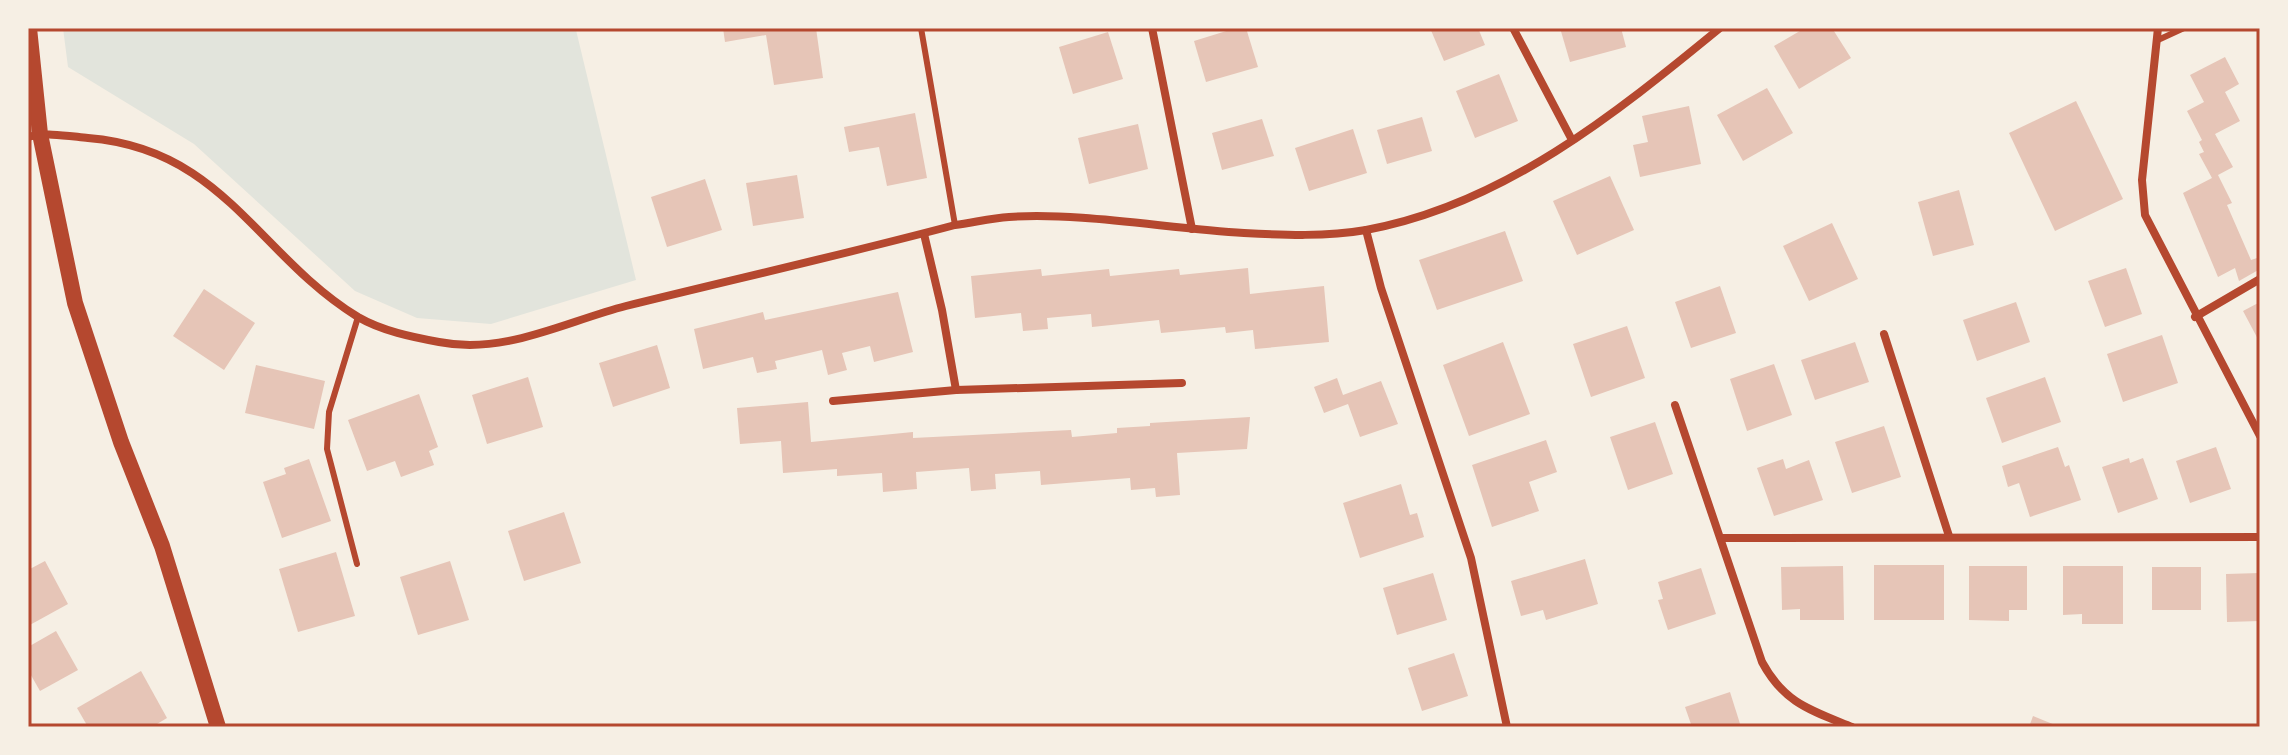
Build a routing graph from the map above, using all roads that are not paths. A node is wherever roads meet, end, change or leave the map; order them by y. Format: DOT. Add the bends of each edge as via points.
graph roads {
  1 [pos="29,28"];
  2 [pos="921,28"];
  3 [pos="1152,28"];
  4 [pos="1513,28"];
  5 [pos="1720,28"];
  6 [pos="2158,28"];
  7 [pos="2184,28"];
  8 [pos="2158,40"];
  9 [pos="34,135"];
  10 [pos="1572,140"];
  11 [pos="955,225"];
  12 [pos="1192,229"];
  13 [pos="1366,230"];
  14 [pos="924,234"];
  15 [pos="2260,279"];
  16 [pos="358,317"];
  17 [pos="2195,317"];
  18 [pos="1884,334"];
  19 [pos="1182,383"];
  20 [pos="956,390"];
  21 [pos="833,401"];
  22 [pos="1675,405"];
  23 [pos="2260,436"];
  24 [pos="1949,536"];
  25 [pos="2260,537"];
  26 [pos="1721,538"];
  27 [pos="357,564"];
  28 [pos="218,727"];
  29 [pos="1507,727"];
  30 [pos="1852,727"];
  1 -- 9 [label="main road"];
  2 -- 11 [label="lane"];
  3 -- 12 [label="street"];
  4 -- 10 [label="street"];
  5 -- 10 [label="street"];
  6 -- 8 [label="street"];
  7 -- 8 [label="lane"];
  8 -- 17 [label="street" via="2142,197 2152,234"];
  9 -- 16 [label="street" via="99,139 167,157 219,189"];
  9 -- 28 [label="main road" via="75,303 162,546"];
  10 -- 13 [label="street" via="1471,199"];
  11 -- 12 [label="street" via="1008,217"];
  11 -- 14 [label="street"];
  12 -- 13 [label="street" via="1313,235"];
  13 -- 29 [label="street" via="1471,558"];
  14 -- 16 [label="street" via="622,307 517,341 443,343"];
  14 -- 20 [label="street"];
  15 -- 17 [label="street"];
  16 -- 27 [label="lane" via="329,412 327,449"];
  17 -- 23 [label="street"];
  18 -- 24 [label="street"];
  19 -- 20 [label="street"];
  20 -- 21 [label="street"];
  22 -- 26 [label="street"];
  24 -- 25 [label="street"];
  24 -- 26 [label="street"];
  26 -- 30 [label="street" via="1773,683 1797,705"];
}
